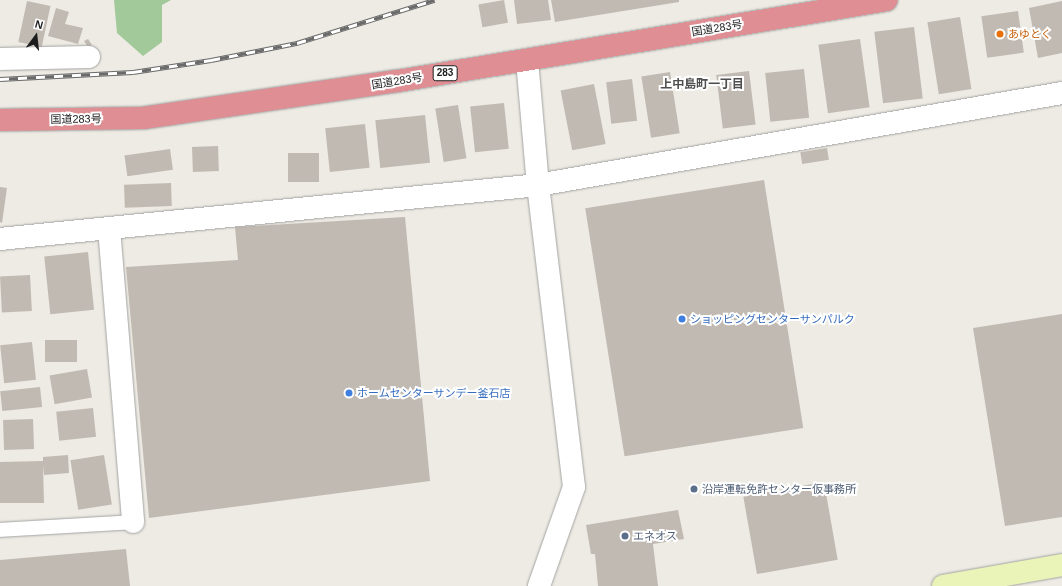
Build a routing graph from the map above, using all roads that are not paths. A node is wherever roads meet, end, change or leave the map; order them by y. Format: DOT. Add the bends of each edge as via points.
graph roads {
  1 [pos="886,0"];
  2 [pos="89,58"];
  3 [pos="0,59"];
  4 [pos="527,60"];
  5 [pos="1062,93"];
  6 [pos="0,120"];
  7 [pos="538,185"];
  8 [pos="109,228"];
  9 [pos="0,238"];
  10 [pos="133,522"];
  11 [pos="0,530"];
  12 [pos="1062,565"];
  13 [pos="539,586"];
  14 [pos="943,586"];
  1 -- 4 [label="highway, 国道283号 / 283"];
  2 -- 3 [label="street"];
  4 -- 6 [label="highway, 国道283号 / 283" via="143,118"];
  4 -- 7 [label="street"];
  5 -- 7 [label="street"];
  7 -- 8 [label="street"];
  7 -- 13 [label="street" via="574,487"];
  8 -- 9 [label="street"];
  8 -- 10 [label="street"];
  10 -- 11 [label="lane"];
  12 -- 14 [label="street"];
}
